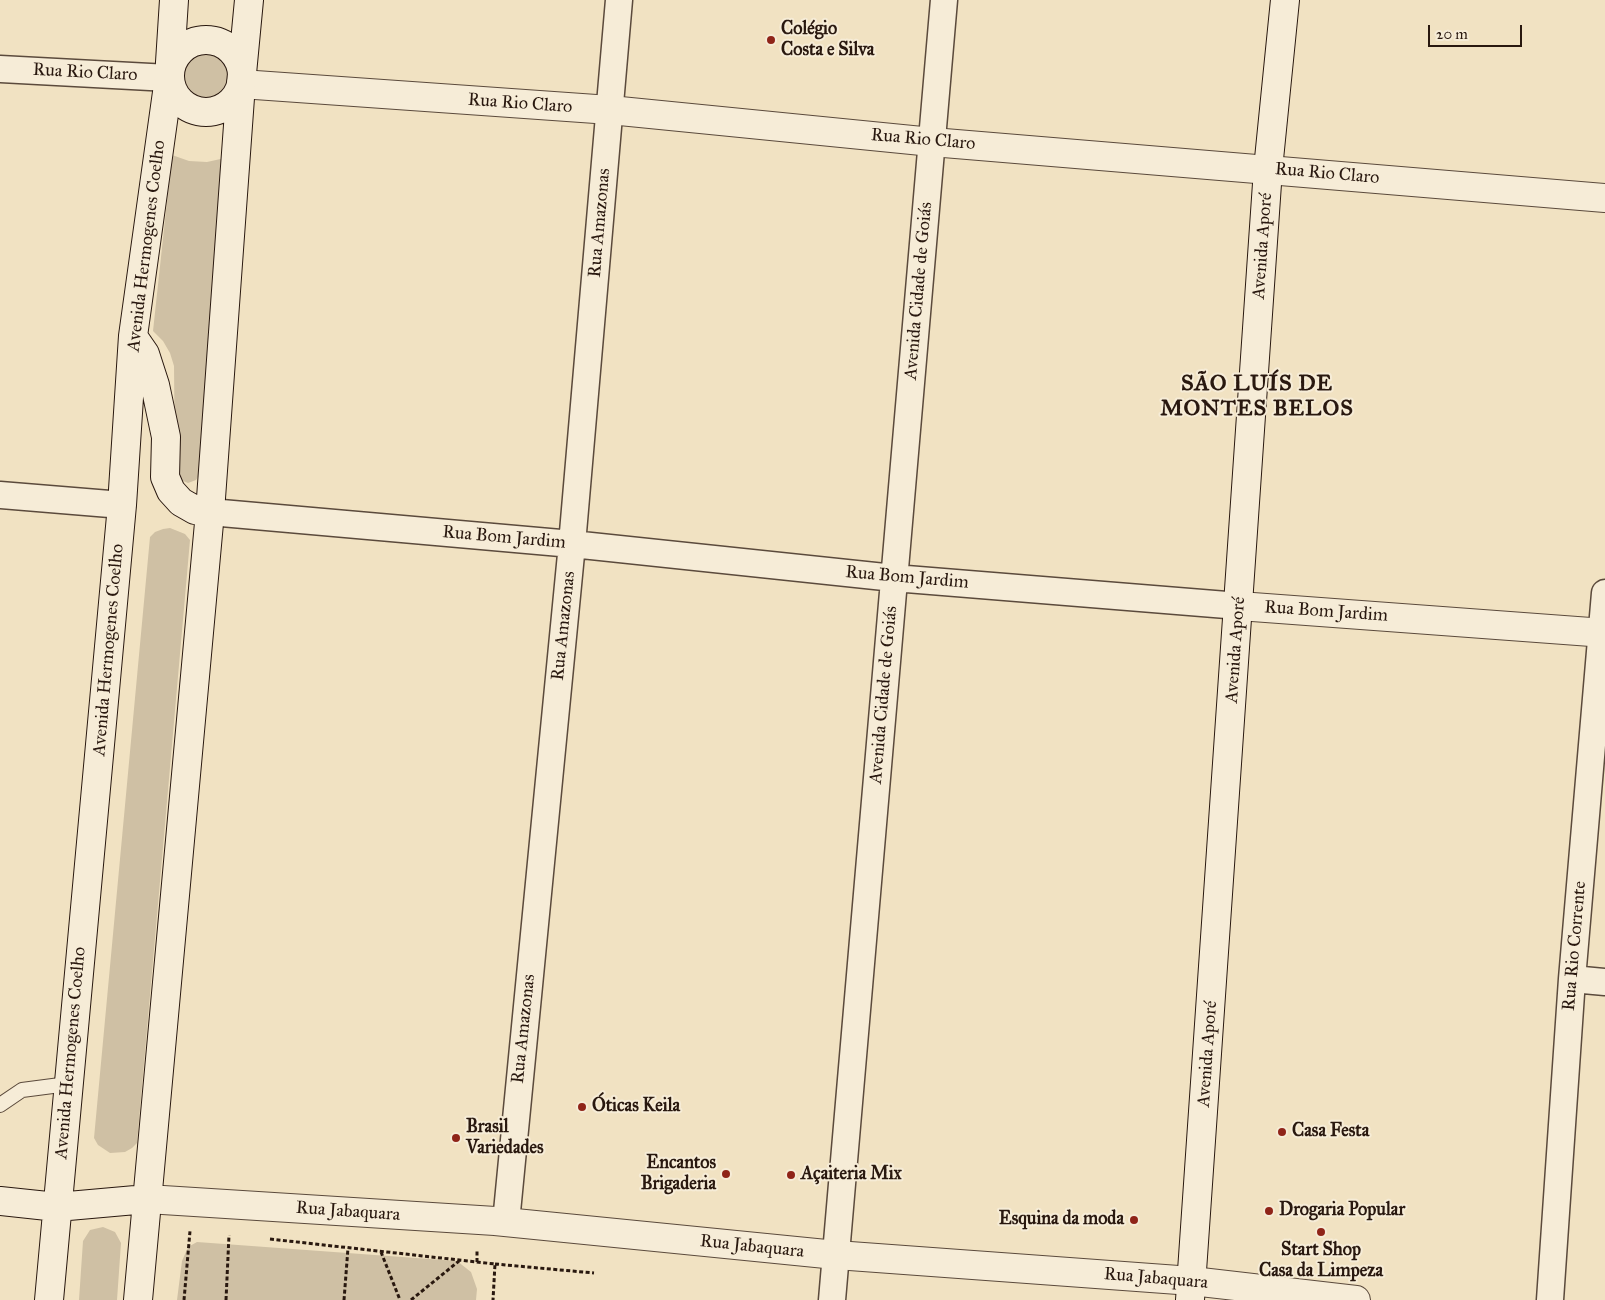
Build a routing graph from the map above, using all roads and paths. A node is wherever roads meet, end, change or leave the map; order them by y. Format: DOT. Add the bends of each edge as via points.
graph roads {
  1 [pos="174,0"];
  2 [pos="249,0"];
  3 [pos="619,0"];
  4 [pos="944,0"];
  5 [pos="1285,0"];
  6 [pos="0,69"];
  7 [pos="169,78"];
  8 [pos="241,84"];
  9 [pos="610,110"];
  10 [pos="932,142"];
  11 [pos="1268,169"];
  12 [pos="1605,198"];
  13 [pos="133,336"];
  14 [pos="0,495"];
  15 [pos="122,505"];
  16 [pos="210,512"];
  17 [pos="572,544"];
  18 [pos="894,578"];
  19 [pos="1605,593"];
  20 [pos="1239,606"];
  21 [pos="1603,632"];
  22 [pos="1572,979"];
  23 [pos="1605,982"];
  24 [pos="68,1084"];
  25 [pos="0,1105"];
  26 [pos="147,1199"];
  27 [pos="0,1201"];
  28 [pos="57,1207"];
  29 [pos="506,1222"];
  30 [pos="200,1231"];
  31 [pos="219,1234"];
  32 [pos="269,1239"];
  33 [pos="348,1248"];
  34 [pos="380,1252"];
  35 [pos="836,1255"];
  36 [pos="460,1261"];
  37 [pos="495,1264"];
  38 [pos="594,1273"];
  39 [pos="1191,1290"];
  40 [pos="49,1300"];
  41 [pos="138,1300"];
  42 [pos="184,1300"];
  43 [pos="226,1300"];
  44 [pos="344,1300"];
  45 [pos="400,1300"];
  46 [pos="411,1300"];
  47 [pos="493,1300"];
  48 [pos="832,1300"];
  49 [pos="1356,1300"];
  50 [pos="1550,1300"];
  1 -- 7 [label="main road, Avenida Hermogenes Coelho"];
  2 -- 8 [label="main road"];
  3 -- 9 [label="street, Rua Amazonas"];
  4 -- 10 [label="street, Avenida Cidade de Goiás"];
  5 -- 11 [label="main road, Avenida Aporé"];
  6 -- 7 [label="street, Rua Rio Claro"];
  7 -- 8 [label="main road" via="179,101 189,109 201,112 226,107 236,97"];
  7 -- 8 [label="main road" via="173,59 179,50 200,40 214,40 237,57 242,70"];
  7 -- 13 [label="main road, Avenida Hermogenes Coelho"];
  8 -- 9 [label="main road, Rua Rio Claro"];
  8 -- 16 [label="main road"];
  9 -- 10 [label="main road, Rua Rio Claro"];
  9 -- 17 [label="street, Rua Amazonas"];
  10 -- 11 [label="main road, Rua Rio Claro"];
  10 -- 18 [label="street, Avenida Cidade de Goiás"];
  11 -- 12 [label="main road, Rua Rio Claro"];
  11 -- 20 [label="main road, Avenida Aporé"];
  13 -- 15 [label="main road, Avenida Hermogenes Coelho"];
  13 -- 16 [label="main road" via="144,354 155,385 166,437 165,477 171,491 195,510"];
  14 -- 15 [label="street"];
  15 -- 24 [label="main road, Avenida Hermogenes Coelho"];
  16 -- 17 [label="street, Rua Bom Jardim"];
  16 -- 26 [label="main road"];
  17 -- 18 [label="street, Rua Bom Jardim"];
  17 -- 29 [label="street, Rua Amazonas"];
  18 -- 20 [label="street, Rua Bom Jardim"];
  18 -- 35 [label="street, Avenida Cidade de Goiás"];
  19 -- 21 [label="street, Rua Rio Corrente"];
  20 -- 21 [label="main road, Rua Bom Jardim"];
  20 -- 39 [label="main road, Avenida Aporé"];
  21 -- 22 [label="street, Rua Rio Corrente"];
  22 -- 23 [label="street"];
  22 -- 50 [label="street, Rua Rio Corrente"];
  24 -- 25 [label="lane" via="22,1090"];
  24 -- 28 [label="main road, Avenida Hermogenes Coelho"];
  26 -- 28 [label="main road, Rua Jabaquara"];
  26 -- 29 [label="main road, Rua Jabaquara"];
  26 -- 41 [label="main road"];
  27 -- 28 [label="main road"];
  28 -- 40 [label="main road, Avenida Hermogenes Coelho"];
  29 -- 35 [label="main road, Rua Jabaquara"];
  30 -- 42 [label="path" via="190,1230"];
  31 -- 43 [label="path" via="229,1235"];
  32 -- 33 [label="path"];
  33 -- 34 [label="path"];
  33 -- 44 [label="path"];
  34 -- 36 [label="path"];
  34 -- 45 [label="path"];
  35 -- 39 [label="main road, Rua Jabaquara"];
  35 -- 48 [label="street, Avenida Cidade de Goiás"];
  36 -- 37 [label="path"];
  36 -- 46 [label="path"];
  37 -- 38 [label="path"];
  37 -- 47 [label="path"];
  39 -- 49 [label="main road, Rua Jabaquara"];
}
